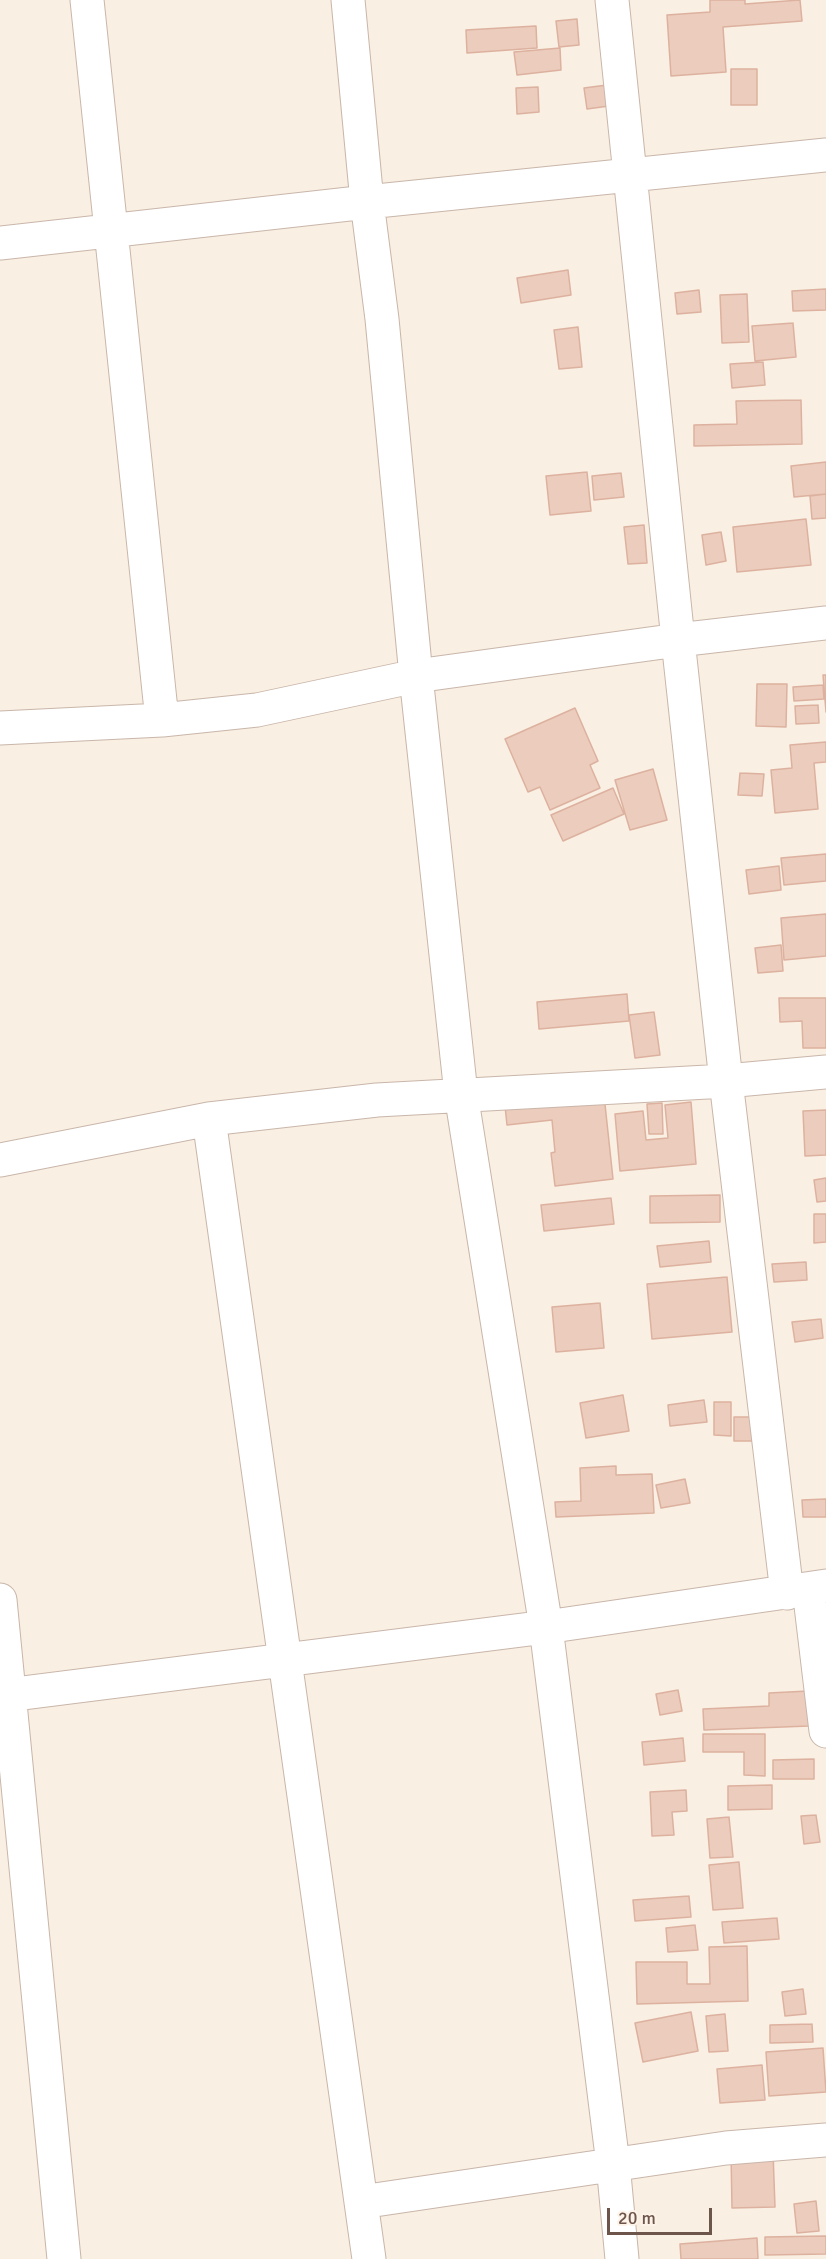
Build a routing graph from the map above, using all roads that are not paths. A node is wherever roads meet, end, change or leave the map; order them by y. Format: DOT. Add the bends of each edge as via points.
graph roads {
  1 [pos="87,0"];
  2 [pos="348,0"];
  3 [pos="612,0"];
  4 [pos="826,155"];
  5 [pos="631,177"];
  6 [pos="367,202"];
  7 [pos="111,231"];
  8 [pos="0,243"];
  9 [pos="826,623"];
  10 [pos="678,640"];
  11 [pos="416,676"];
  12 [pos="162,720"];
  13 [pos="0,728"];
  14 [pos="826,1072"];
  15 [pos="726,1081"];
  16 [pos="461,1094"];
  17 [pos="209,1119"];
  18 [pos="0,1160"];
  19 [pos="807,1590"];
  20 [pos="0,1600"];
  21 [pos="546,1627"];
  22 [pos="284,1660"];
  23 [pos="5,1696"];
  24 [pos="826,1731"];
  25 [pos="826,2140"];
  26 [pos="613,2164"];
  27 [pos="361,2202"];
  28 [pos="64,2259"];
  29 [pos="369,2259"];
  30 [pos="622,2259"];
  1 -- 7 [label="street"];
  2 -- 6 [label="street"];
  3 -- 5 [label="street"];
  4 -- 5 [label="street"];
  5 -- 6 [label="street"];
  5 -- 10 [label="street"];
  6 -- 7 [label="street"];
  6 -- 11 [label="street"];
  7 -- 8 [label="street"];
  7 -- 12 [label="street"];
  9 -- 10 [label="street"];
  10 -- 11 [label="street"];
  10 -- 15 [label="street"];
  11 -- 12 [label="street" via="257,710"];
  11 -- 16 [label="street"];
  12 -- 13 [label="street"];
  14 -- 15 [label="street"];
  15 -- 16 [label="street"];
  15 -- 19 [label="street"];
  16 -- 17 [label="street"];
  16 -- 21 [label="street"];
  17 -- 18 [label="street"];
  17 -- 22 [label="street"];
  19 -- 21 [label="street"];
  19 -- 24 [label="street"];
  20 -- 23 [label="street"];
  21 -- 22 [label="street"];
  21 -- 26 [label="street"];
  22 -- 23 [label="street"];
  22 -- 27 [label="street"];
  23 -- 28 [label="street"];
  25 -- 26 [label="street" via="726,2148"];
  26 -- 27 [label="street"];
  26 -- 30 [label="street"];
  27 -- 29 [label="street"];
}
